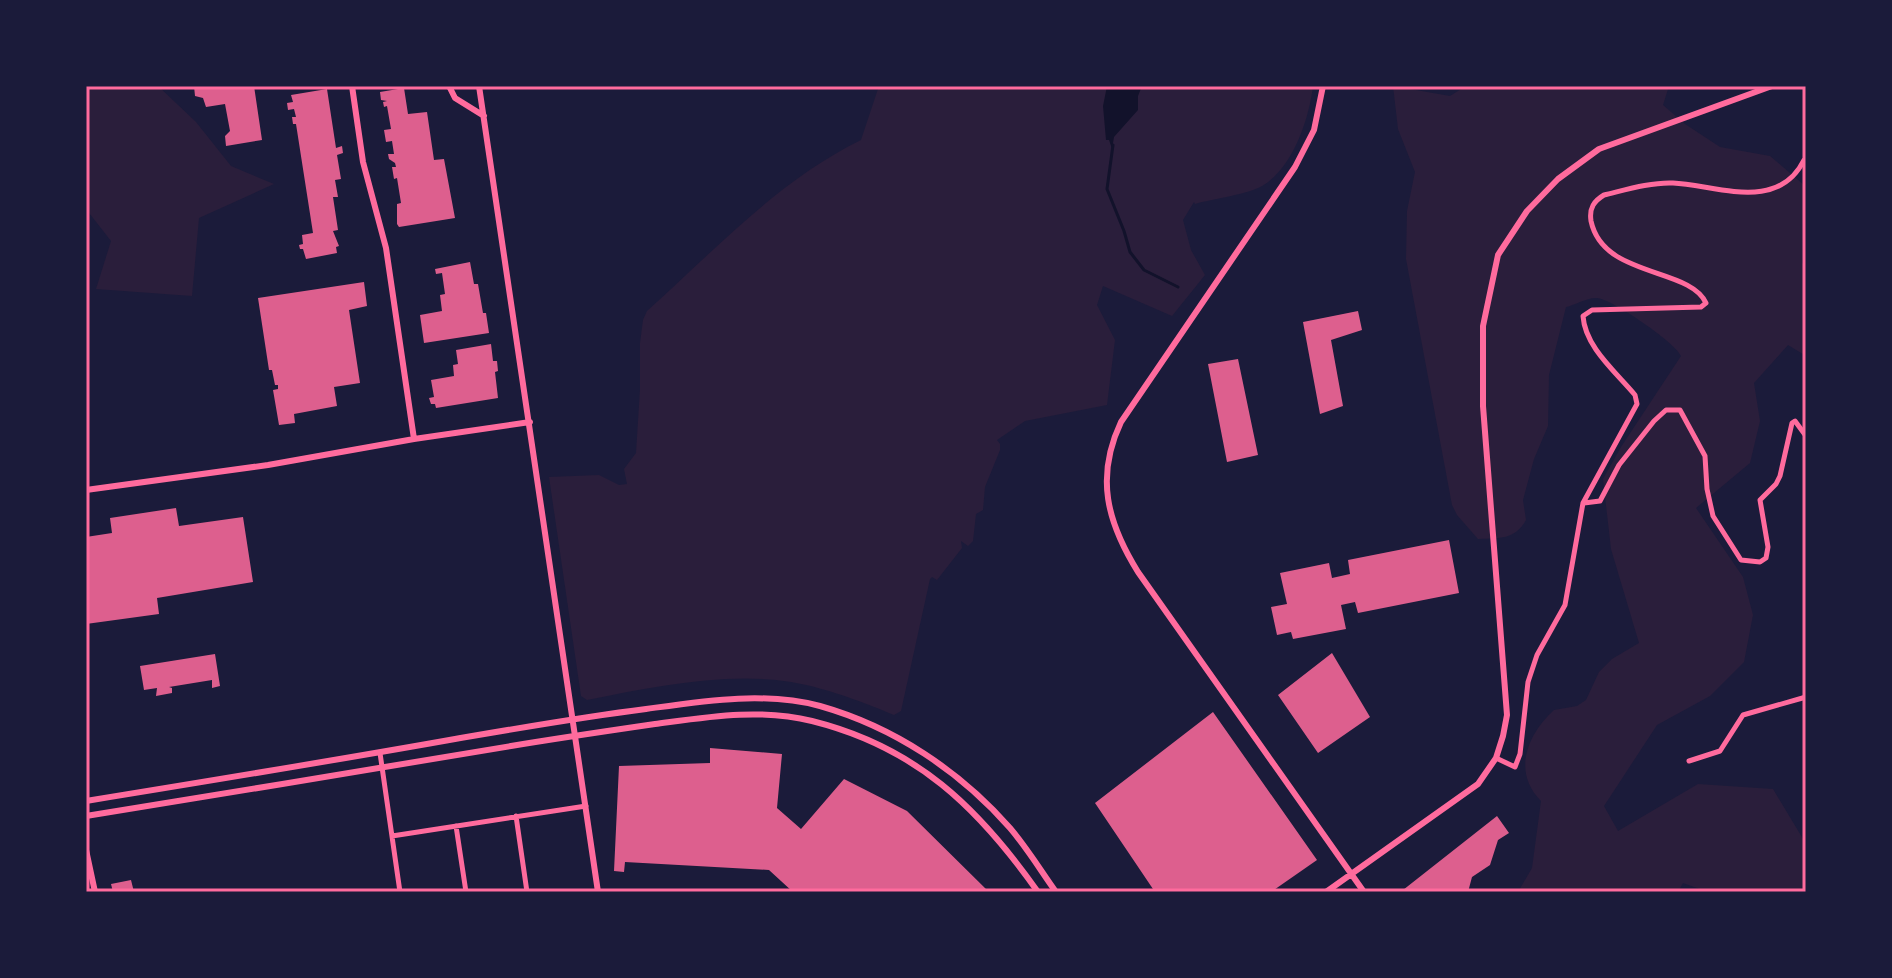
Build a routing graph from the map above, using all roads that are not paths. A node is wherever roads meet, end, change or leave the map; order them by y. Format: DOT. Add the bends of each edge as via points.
graph roads {
  1 [pos="352,86"];
  2 [pos="449,86"];
  3 [pos="479,86"];
  4 [pos="1323,86"];
  5 [pos="1740,86"];
  6 [pos="1772,86"];
  7 [pos="1745,96"];
  8 [pos="484,116"];
  9 [pos="1804,160"];
  10 [pos="530,422"];
  11 [pos="1806,436"];
  12 [pos="414,439"];
  13 [pos="86,490"];
  14 [pos="1583,503"];
  15 [pos="1806,697"];
  16 [pos="571,719"];
  17 [pos="576,735"];
  18 [pos="380,753"];
  19 [pos="1496,758"];
  20 [pos="1689,761"];
  21 [pos="382,768"];
  22 [pos="86,801"];
  23 [pos="587,805"];
  24 [pos="86,816"];
  25 [pos="516,816"];
  26 [pos="456,826"];
  27 [pos="392,836"];
  28 [pos="86,850"];
  29 [pos="1352,875"];
  30 [pos="95,892"];
  31 [pos="400,892"];
  32 [pos="466,892"];
  33 [pos="527,892"];
  34 [pos="598,892"];
  35 [pos="1038,892"];
  36 [pos="1056,892"];
  37 [pos="1326,892"];
  38 [pos="1364,892"];
  1 -- 12 [label="street" via="363,162 386,248"];
  2 -- 8 [label="street" via="455,98"];
  3 -- 8 [label="street"];
  4 -- 29 [label="street" via="1314,130 1302,155 1121,422 1109,458 1107,490 1113,527 1124,548"];
  5 -- 7 [label="street"];
  6 -- 7 [label="street"];
  7 -- 19 [label="street" via="1599,149 1558,179 1527,211 1498,255 1483,326 1507,715"];
  8 -- 10 [label="street"];
  9 -- 14 [label="street" via="1786,181 1754,192 1671,183 1595,201 1591,223 1603,246 1629,264 1695,290 1706,303 1592,310 1583,316 1596,349 1637,404"];
  10 -- 12 [label="street"];
  10 -- 16 [label="street"];
  11 -- 14 [label="street" via="1799,424 1792,423 1780,476 1760,500 1768,547 1760,562 1741,560 1719,528 1710,505 1705,456 1680,410 1666,410 1654,421 1619,465 1600,501"];
  12 -- 13 [label="street"];
  14 -- 19 [label="street" via="1565,605 1528,682 1520,754 1515,767"];
  15 -- 20 [label="street" via="1743,715 1720,751"];
  16 -- 17 [label="street"];
  16 -- 18 [label="street"];
  16 -- 36 [label="street" via="760,698 822,707 897,732 975,791 1012,830"];
  17 -- 21 [label="street"];
  17 -- 23 [label="street"];
  17 -- 35 [label="street" via="760,713 852,733 890,750 947,788 989,826"];
  18 -- 21 [label="street"];
  18 -- 22 [label="street"];
  19 -- 29 [label="street" via="1478,784"];
  21 -- 24 [label="street"];
  21 -- 27 [label="street"];
  23 -- 25 [label="street"];
  23 -- 34 [label="street"];
  25 -- 26 [label="street"];
  25 -- 33 [label="street"];
  26 -- 27 [label="street"];
  26 -- 32 [label="street"];
  27 -- 31 [label="street"];
  28 -- 30 [label="street"];
  29 -- 37 [label="street"];
  29 -- 38 [label="street"];
}
